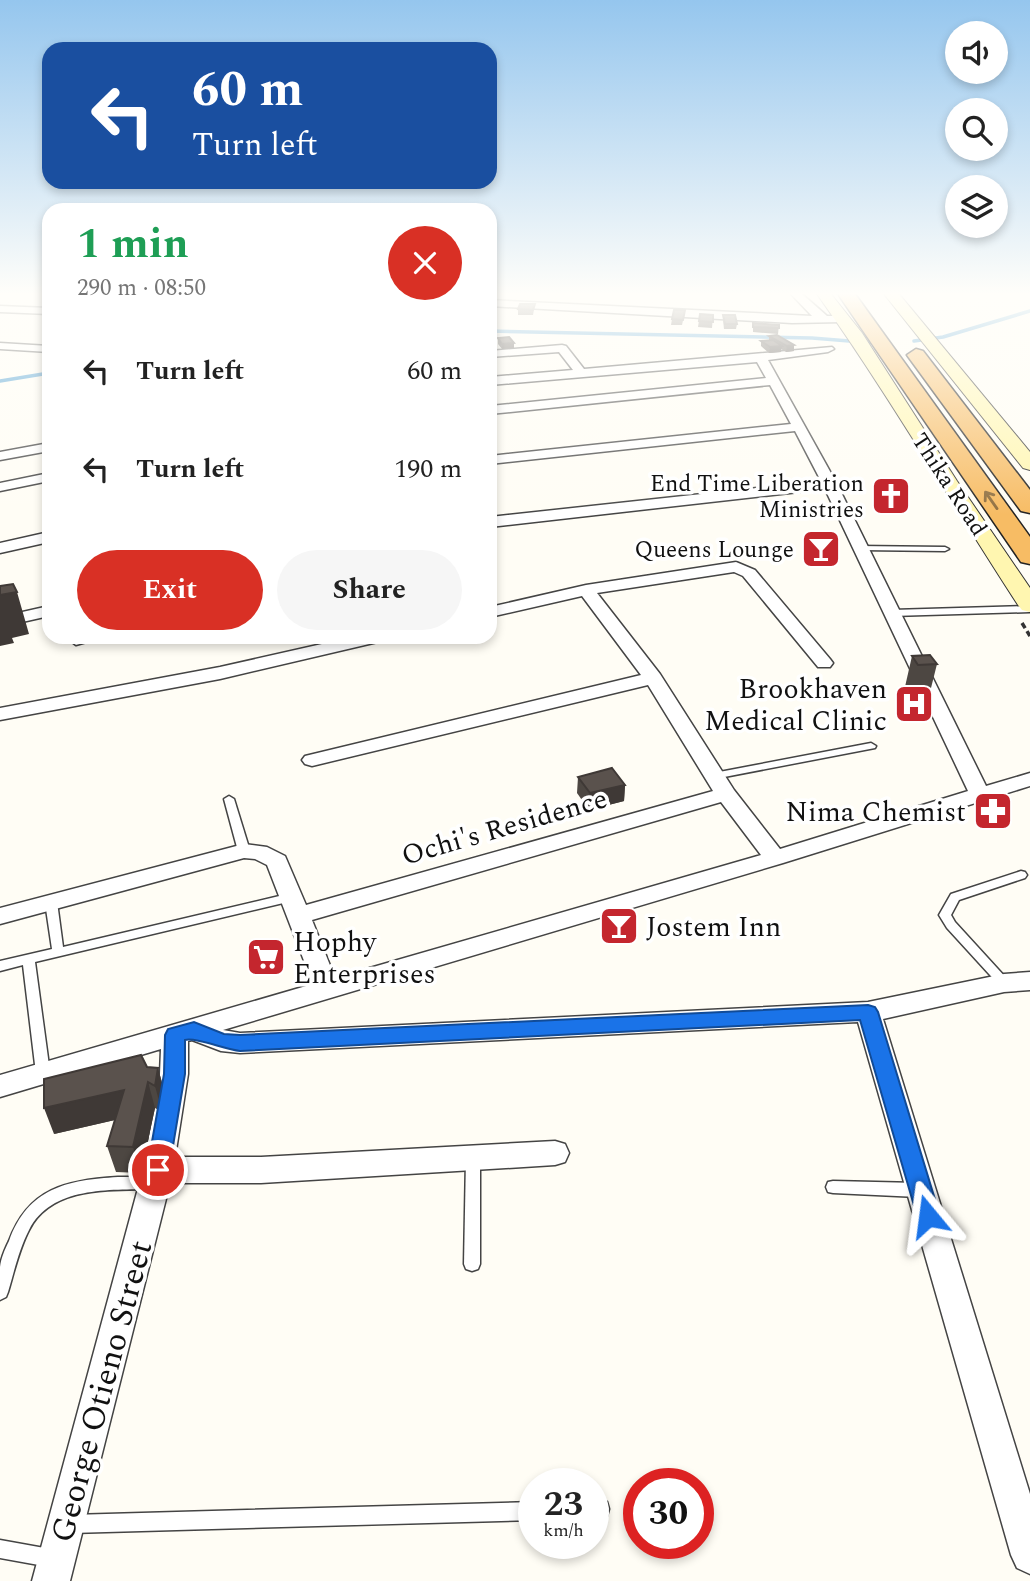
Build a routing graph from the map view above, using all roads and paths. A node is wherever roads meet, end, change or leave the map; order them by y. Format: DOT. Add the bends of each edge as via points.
graph roads {
  1 [pos="577,368"];
  2 [pos="635,368"];
  3 [pos="767,368"];
  4 [pos="906,368"];
  5 [pos="910,368"];
  6 [pos="916,368"];
  7 [pos="924,368"];
  8 [pos="580,372"];
  9 [pos="497,380"];
  10 [pos="775,381"];
  11 [pos="497,409"];
  12 [pos="799,427"];
  13 [pos="42,448"];
  14 [pos="1,451"];
  15 [pos="497,459"];
  16 [pos="1030,464"];
  17 [pos="42,478"];
  18 [pos="830,484"];
  19 [pos="0,486"];
  20 [pos="1030,506"];
  21 [pos="497,521"];
  22 [pos="42,539"];
  23 [pos="0,548"];
  24 [pos="860,548"];
  25 [pos="945,549"];
  26 [pos="1030,556"];
  27 [pos="586,590"];
  28 [pos="497,610"];
  29 [pos="1027,612"];
  30 [pos="42,613"];
  31 [pos="892,613"];
  32 [pos="0,622"];
  33 [pos="1030,636"];
  34 [pos="342,644"];
  35 [pos="824,663"];
  36 [pos="653,678"];
  37 [pos="0,714"];
  38 [pos="871,746"];
  39 [pos="312,760"];
  40 [pos="1030,779"];
  41 [pos="720,785"];
  42 [pos="980,794"];
  43 [pos="229,799"];
  44 [pos="244,851"];
  45 [pos="775,858"];
  46 [pos="1021,875"];
  47 [pos="51,902"];
  48 [pos="295,906"];
  49 [pos="0,916"];
  50 [pos="58,952"];
  51 [pos="28,959"];
  52 [pos="0,966"];
  53 [pos="1030,981"];
  54 [pos="1004,983"];
  55 [pos="328,991"];
  56 [pos="868,1012"];
  57 [pos="185,1032"];
  58 [pos="43,1073"];
  59 [pos="0,1086"];
  60 [pos="555,1153"];
  61 [pos="473,1158"];
  62 [pos="156,1176"];
  63 [pos="833,1187"];
  64 [pos="920,1190"];
  65 [pos="472,1265"];
  66 [pos="0,1292"];
  67 [pos="518,1511"];
  68 [pos="65,1524"];
  69 [pos="0,1549"];
  70 [pos="1030,1555"];
  71 [pos="54,1570"];
  1 -- 8 [label="street"];
  2 -- 8 [label="street"];
  3 -- 10 [label="street"];
  4 -- 29 [label="main road, Thika Road"];
  26 -- 5 [label="highway, Thika Road, one-way"];
  6 -- 20 [label="highway, Thika Road"];
  7 -- 16 [label="main road, Thika Road"];
  8 -- 9 [label="street"];
  10 -- 11 [label="street"];
  10 -- 12 [label="street"];
  12 -- 15 [label="street"];
  12 -- 18 [label="street"];
  13 -- 14 [label="street"];
  17 -- 19 [label="street"];
  18 -- 21 [label="street"];
  18 -- 24 [label="street"];
  22 -- 23 [label="street"];
  24 -- 25 [label="lane"];
  24 -- 31 [label="street"];
  27 -- 28 [label="street"];
  27 -- 35 [label="street" via="743,569"];
  27 -- 36 [label="street"];
  29 -- 31 [label="lane"];
  29 -- 33 [label="path"];
  30 -- 32 [label="street"];
  31 -- 42 [label="street"];
  34 -- 37 [label="street" via="220,673"];
  36 -- 39 [label="street"];
  36 -- 41 [label="street"];
  38 -- 41 [label="lane"];
  40 -- 42 [label="street"];
  41 -- 45 [label="street"];
  41 -- 48 [label="street, Ochi's Residence"];
  42 -- 45 [label="street"];
  43 -- 44 [label="lane"];
  44 -- 47 [label="street"];
  44 -- 48 [label="street" via="277,861"];
  45 -- 55 [label="street"];
  46 -- 54 [label="lane" via="955,897 945,915"];
  47 -- 49 [label="street"];
  47 -- 50 [label="lane"];
  48 -- 50 [label="lane"];
  48 -- 55 [label="street"];
  50 -- 51 [label="lane"];
  51 -- 52 [label="lane"];
  51 -- 58 [label="lane"];
  53 -- 54 [label="street"];
  54 -- 56 [label="street"];
  55 -- 57 [label="street"];
  56 -- 57 [label="street" via="240,1043"];
  56 -- 64 [label="street"];
  57 -- 58 [label="street"];
  57 -- 62 [label="street, George Otieno Street"];
  58 -- 59 [label="street"];
  60 -- 61 [label="street"];
  61 -- 62 [label="street"];
  61 -- 65 [label="lane"];
  62 -- 66 [label="lane" via="90,1184 41,1206 25,1221"];
  62 -- 68 [label="street, George Otieno Street"];
  63 -- 64 [label="lane"];
  64 -- 70 [label="street"];
  67 -- 68 [label="lane"];
  68 -- 71 [label="street, George Otieno Street"];
  69 -- 71 [label="lane"];
}
